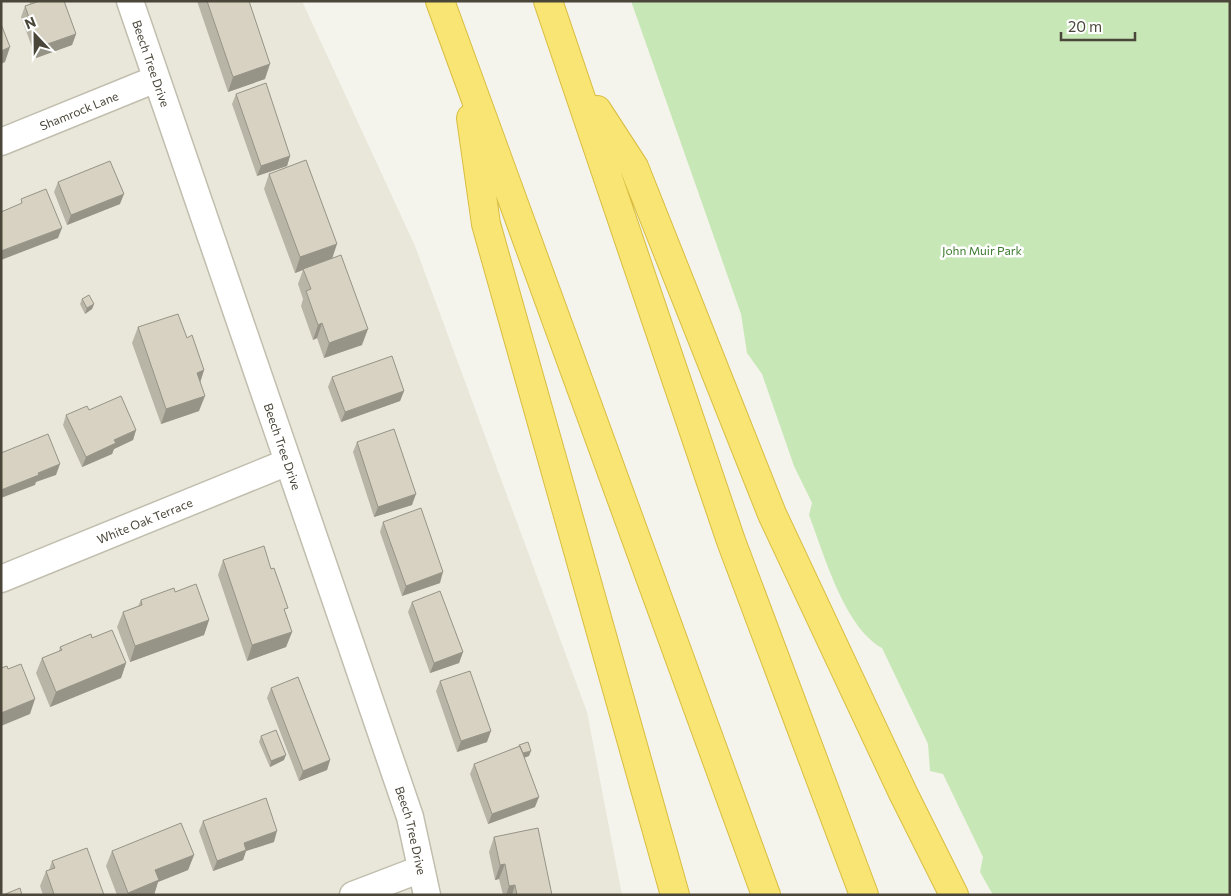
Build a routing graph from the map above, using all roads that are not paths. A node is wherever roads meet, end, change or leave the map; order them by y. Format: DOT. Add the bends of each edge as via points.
graph roads {
  1 [pos="130,1"];
  2 [pos="440,1"];
  3 [pos="548,1"];
  4 [pos="462,62"];
  5 [pos="574,72"];
  6 [pos="156,79"];
  7 [pos="1,142"];
  8 [pos="288,462"];
  9 [pos="1,579"];
  10 [pos="421,870"];
  11 [pos="353,895"];
  12 [pos="427,895"];
  13 [pos="674,895"];
  14 [pos="766,895"];
  15 [pos="864,895"];
  16 [pos="954,895"];
  1 -- 6 [label="street, Beech Tree Drive"];
  2 -- 4 [label="highway"];
  3 -- 5 [label="highway"];
  4 -- 13 [label="highway" via="486,224"];
  4 -- 14 [label="highway"];
  5 -- 15 [label="highway" via="731,541"];
  5 -- 16 [label="highway" via="634,167 772,514"];
  6 -- 7 [label="street, Shamrock Lane"];
  6 -- 8 [label="street, Beech Tree Drive"];
  8 -- 9 [label="street, White Oak Terrace"];
  8 -- 10 [label="street, Beech Tree Drive" via="410,817"];
  10 -- 11 [label="street"];
  10 -- 12 [label="street, Beech Tree Drive"];
}
